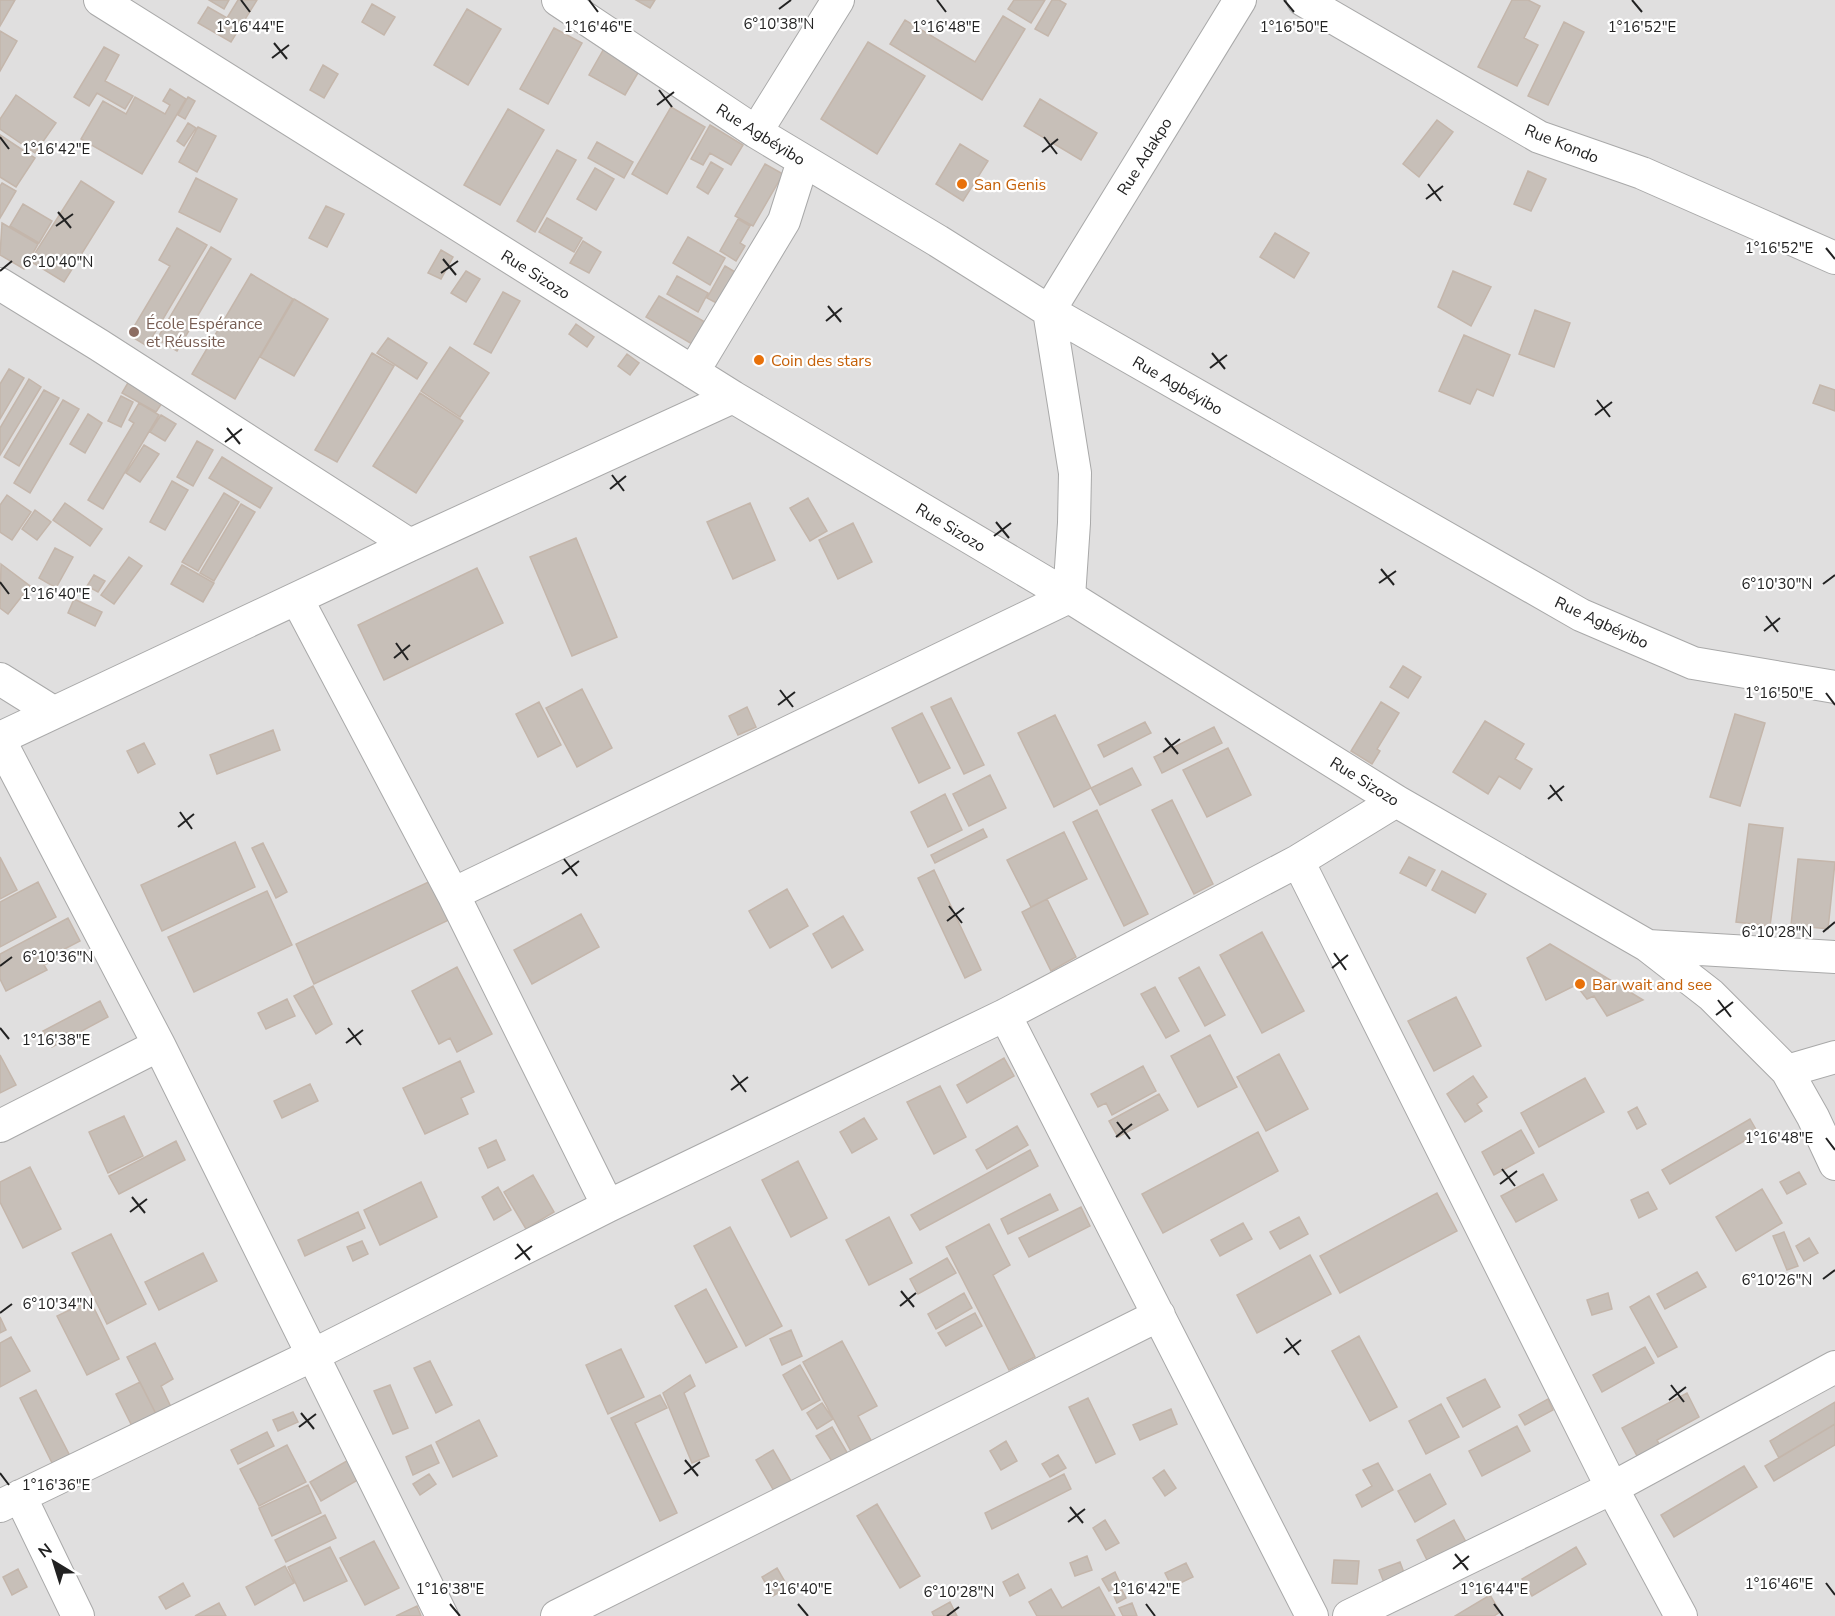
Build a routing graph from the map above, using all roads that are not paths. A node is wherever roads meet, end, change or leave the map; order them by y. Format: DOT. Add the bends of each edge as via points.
graph roads {
  1 [pos="100,0"];
  2 [pos="558,0"];
  3 [pos="838,0"];
  4 [pos="1240,0"];
  5 [pos="1302,0"];
  6 [pos="756,132"];
  7 [pos="803,161"];
  8 [pos="1835,258"];
  9 [pos="0,284"];
  10 [pos="1049,311"];
  11 [pos="693,372"];
  12 [pos="733,397"];
  13 [pos="410,545"];
  14 [pos="1070,597"];
  15 [pos="297,599"];
  16 [pos="0,679"];
  17 [pos="1835,687"];
  18 [pos="53,712"];
  19 [pos="0,739"];
  20 [pos="1396,801"];
  21 [pos="1298,861"];
  22 [pos="453,894"];
  23 [pos="1648,946"];
  24 [pos="1835,957"];
  25 [pos="1005,1015"];
  26 [pos="159,1045"];
  27 [pos="1835,1057"];
  28 [pos="1787,1071"];
  29 [pos="0,1126"];
  30 [pos="1835,1164"];
  31 [pos="608,1206"];
  32 [pos="1159,1315"];
  33 [pos="313,1355"];
  34 [pos="1835,1367"];
  35 [pos="1612,1488"];
  36 [pos="10,1501"];
  37 [pos="78,1616"];
  38 [pos="442,1616"];
  39 [pos="557,1616"];
  40 [pos="1312,1616"];
  41 [pos="1348,1616"];
  42 [pos="1681,1616"];
  1 -- 11 [label="street, Rue Sizozo"];
  2 -- 6 [label="street, Rue Agbéyibo"];
  3 -- 6 [label="street"];
  4 -- 10 [label="street, Rue Adakpo"];
  5 -- 8 [label="street, Rue Kondo" via="1539,137 1641,173"];
  6 -- 7 [label="street, Rue Agbéyibo"];
  7 -- 10 [label="street, Rue Agbéyibo"];
  7 -- 11 [label="street" via="784,221"];
  9 -- 13 [label="street"];
  10 -- 14 [label="street" via="1075,473"];
  10 -- 17 [label="street, Rue Agbéyibo" via="1581,615 1693,663"];
  11 -- 12 [label="street, Rue Sizozo"];
  12 -- 13 [label="street"];
  12 -- 14 [label="street, Rue Sizozo"];
  13 -- 15 [label="street"];
  14 -- 20 [label="street, Rue Sizozo"];
  14 -- 22 [label="street"];
  15 -- 18 [label="street"];
  15 -- 22 [label="street"];
  16 -- 18 [label="street"];
  18 -- 19 [label="street"];
  19 -- 26 [label="street"];
  20 -- 21 [label="street"];
  20 -- 23 [label="street, Rue Sizozo"];
  21 -- 25 [label="street"];
  21 -- 35 [label="street"];
  22 -- 31 [label="street"];
  23 -- 24 [label="street, Rue Sizozo"];
  23 -- 28 [label="street" via="1711,994"];
  25 -- 31 [label="street"];
  25 -- 32 [label="street"];
  26 -- 29 [label="street"];
  26 -- 33 [label="street"];
  27 -- 28 [label="street"];
  28 -- 30 [label="street"];
  31 -- 33 [label="street"];
  32 -- 39 [label="street"];
  32 -- 40 [label="street"];
  33 -- 36 [label="street"];
  33 -- 38 [label="street"];
  34 -- 35 [label="street"];
  35 -- 41 [label="street"];
  35 -- 42 [label="street"];
  36 -- 37 [label="street"];
}
